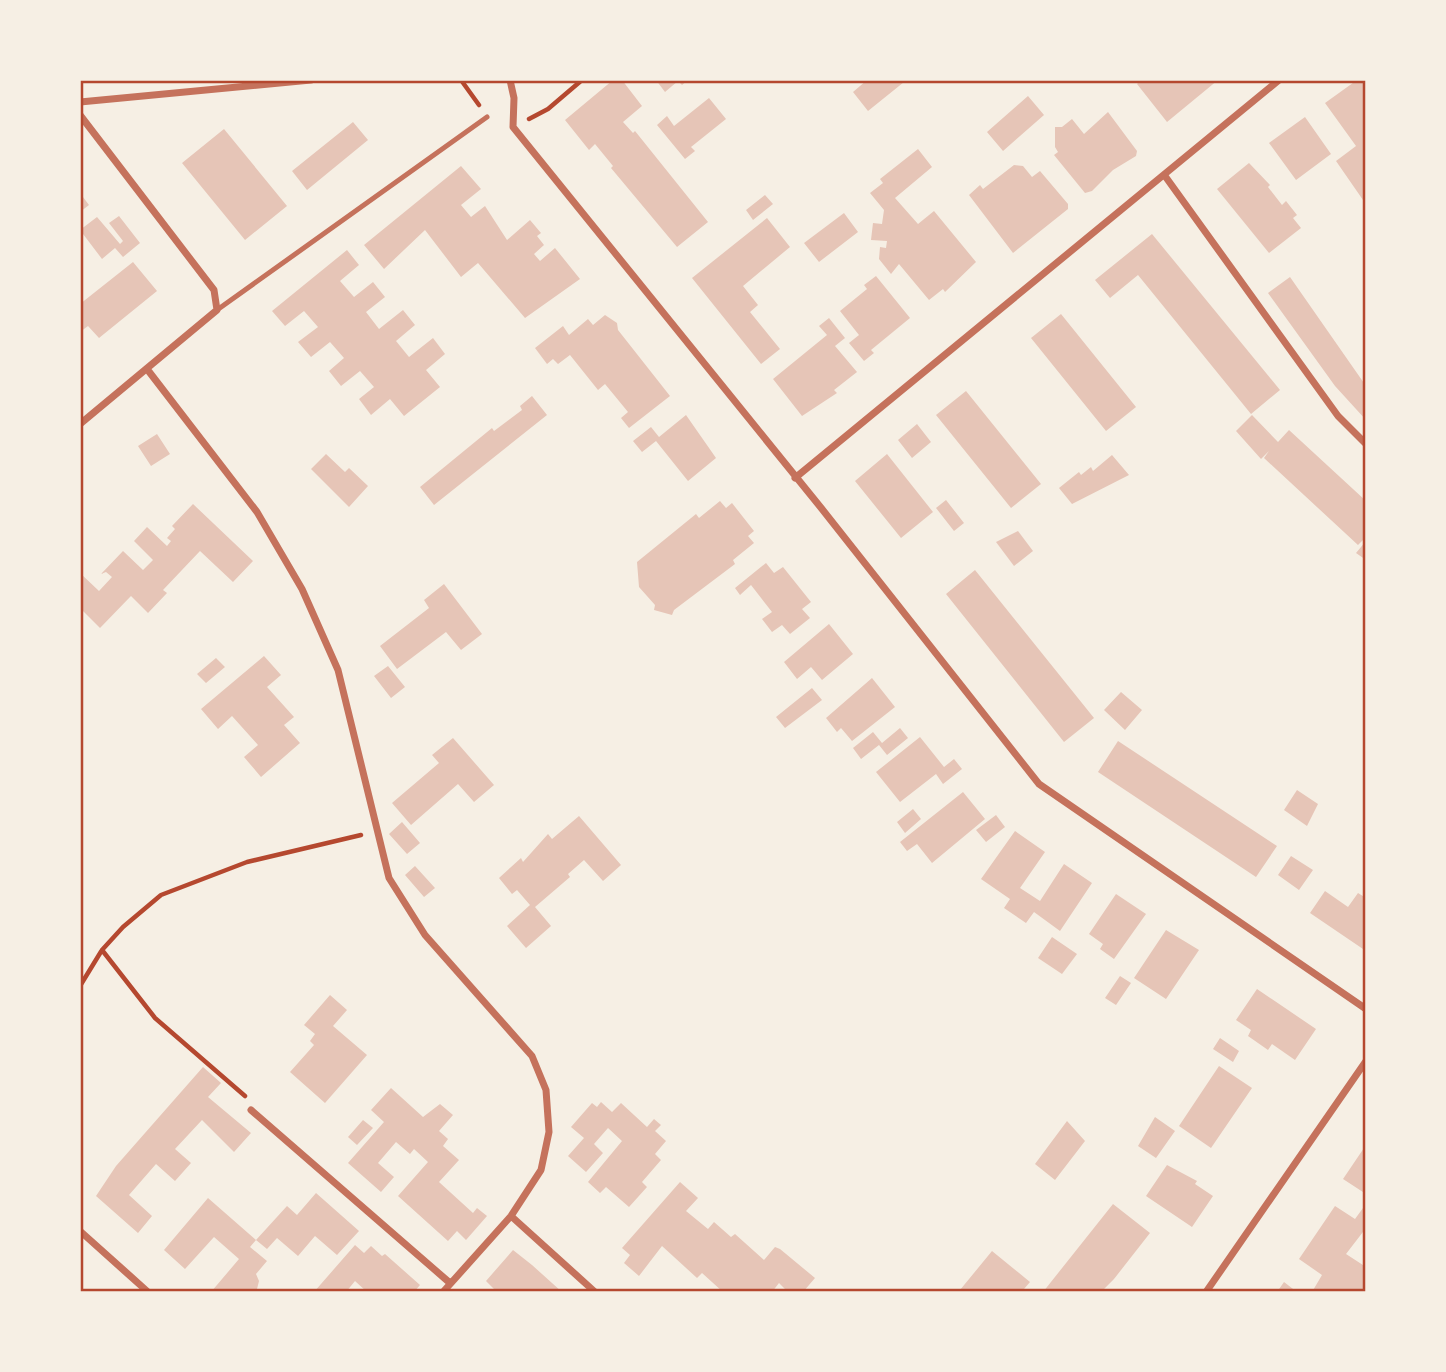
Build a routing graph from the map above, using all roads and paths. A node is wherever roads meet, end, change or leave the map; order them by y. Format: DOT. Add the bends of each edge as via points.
graph roads {
  1 [pos="311,80"];
  2 [pos="461,80"];
  3 [pos="510,80"];
  4 [pos="582,80"];
  5 [pos="1279,80"];
  6 [pos="80,102"];
  7 [pos="80,115"];
  8 [pos="487,117"];
  9 [pos="513,127"];
  10 [pos="1165,176"];
  11 [pos="217,310"];
  12 [pos="147,369"];
  13 [pos="80,424"];
  14 [pos="1366,444"];
  15 [pos="795,478"];
  16 [pos="376,833"];
  17 [pos="102,950"];
  18 [pos="80,986"];
  19 [pos="1366,1009"];
  20 [pos="1366,1061"];
  21 [pos="251,1110"];
  22 [pos="512,1216"];
  23 [pos="80,1231"];
  24 [pos="450,1283"];
  25 [pos="148,1292"];
  26 [pos="443,1292"];
  27 [pos="595,1292"];
  28 [pos="1206,1292"];
  1 -- 6 [label="street"];
  2 -- 8 [label="path"];
  3 -- 9 [label="street"];
  4 -- 9 [label="path" via="548,109"];
  5 -- 10 [label="street"];
  7 -- 11 [label="street" via="214,290"];
  8 -- 11 [label="lane"];
  9 -- 15 [label="street"];
  10 -- 14 [label="street" via="1338,416"];
  10 -- 15 [label="street"];
  11 -- 12 [label="street"];
  12 -- 13 [label="street"];
  12 -- 16 [label="street" via="257,512 302,589 338,670"];
  15 -- 19 [label="street" via="1039,785"];
  16 -- 17 [label="path" via="247,862 161,895"];
  16 -- 22 [label="street" via="388,878 425,935 532,1056 546,1090 549,1132 541,1170"];
  17 -- 18 [label="path"];
  17 -- 21 [label="path" via="155,1018 248,1099"];
  20 -- 28 [label="street"];
  21 -- 24 [label="street"];
  22 -- 24 [label="street"];
  22 -- 27 [label="street"];
  23 -- 25 [label="street"];
  24 -- 26 [label="street"];
}
